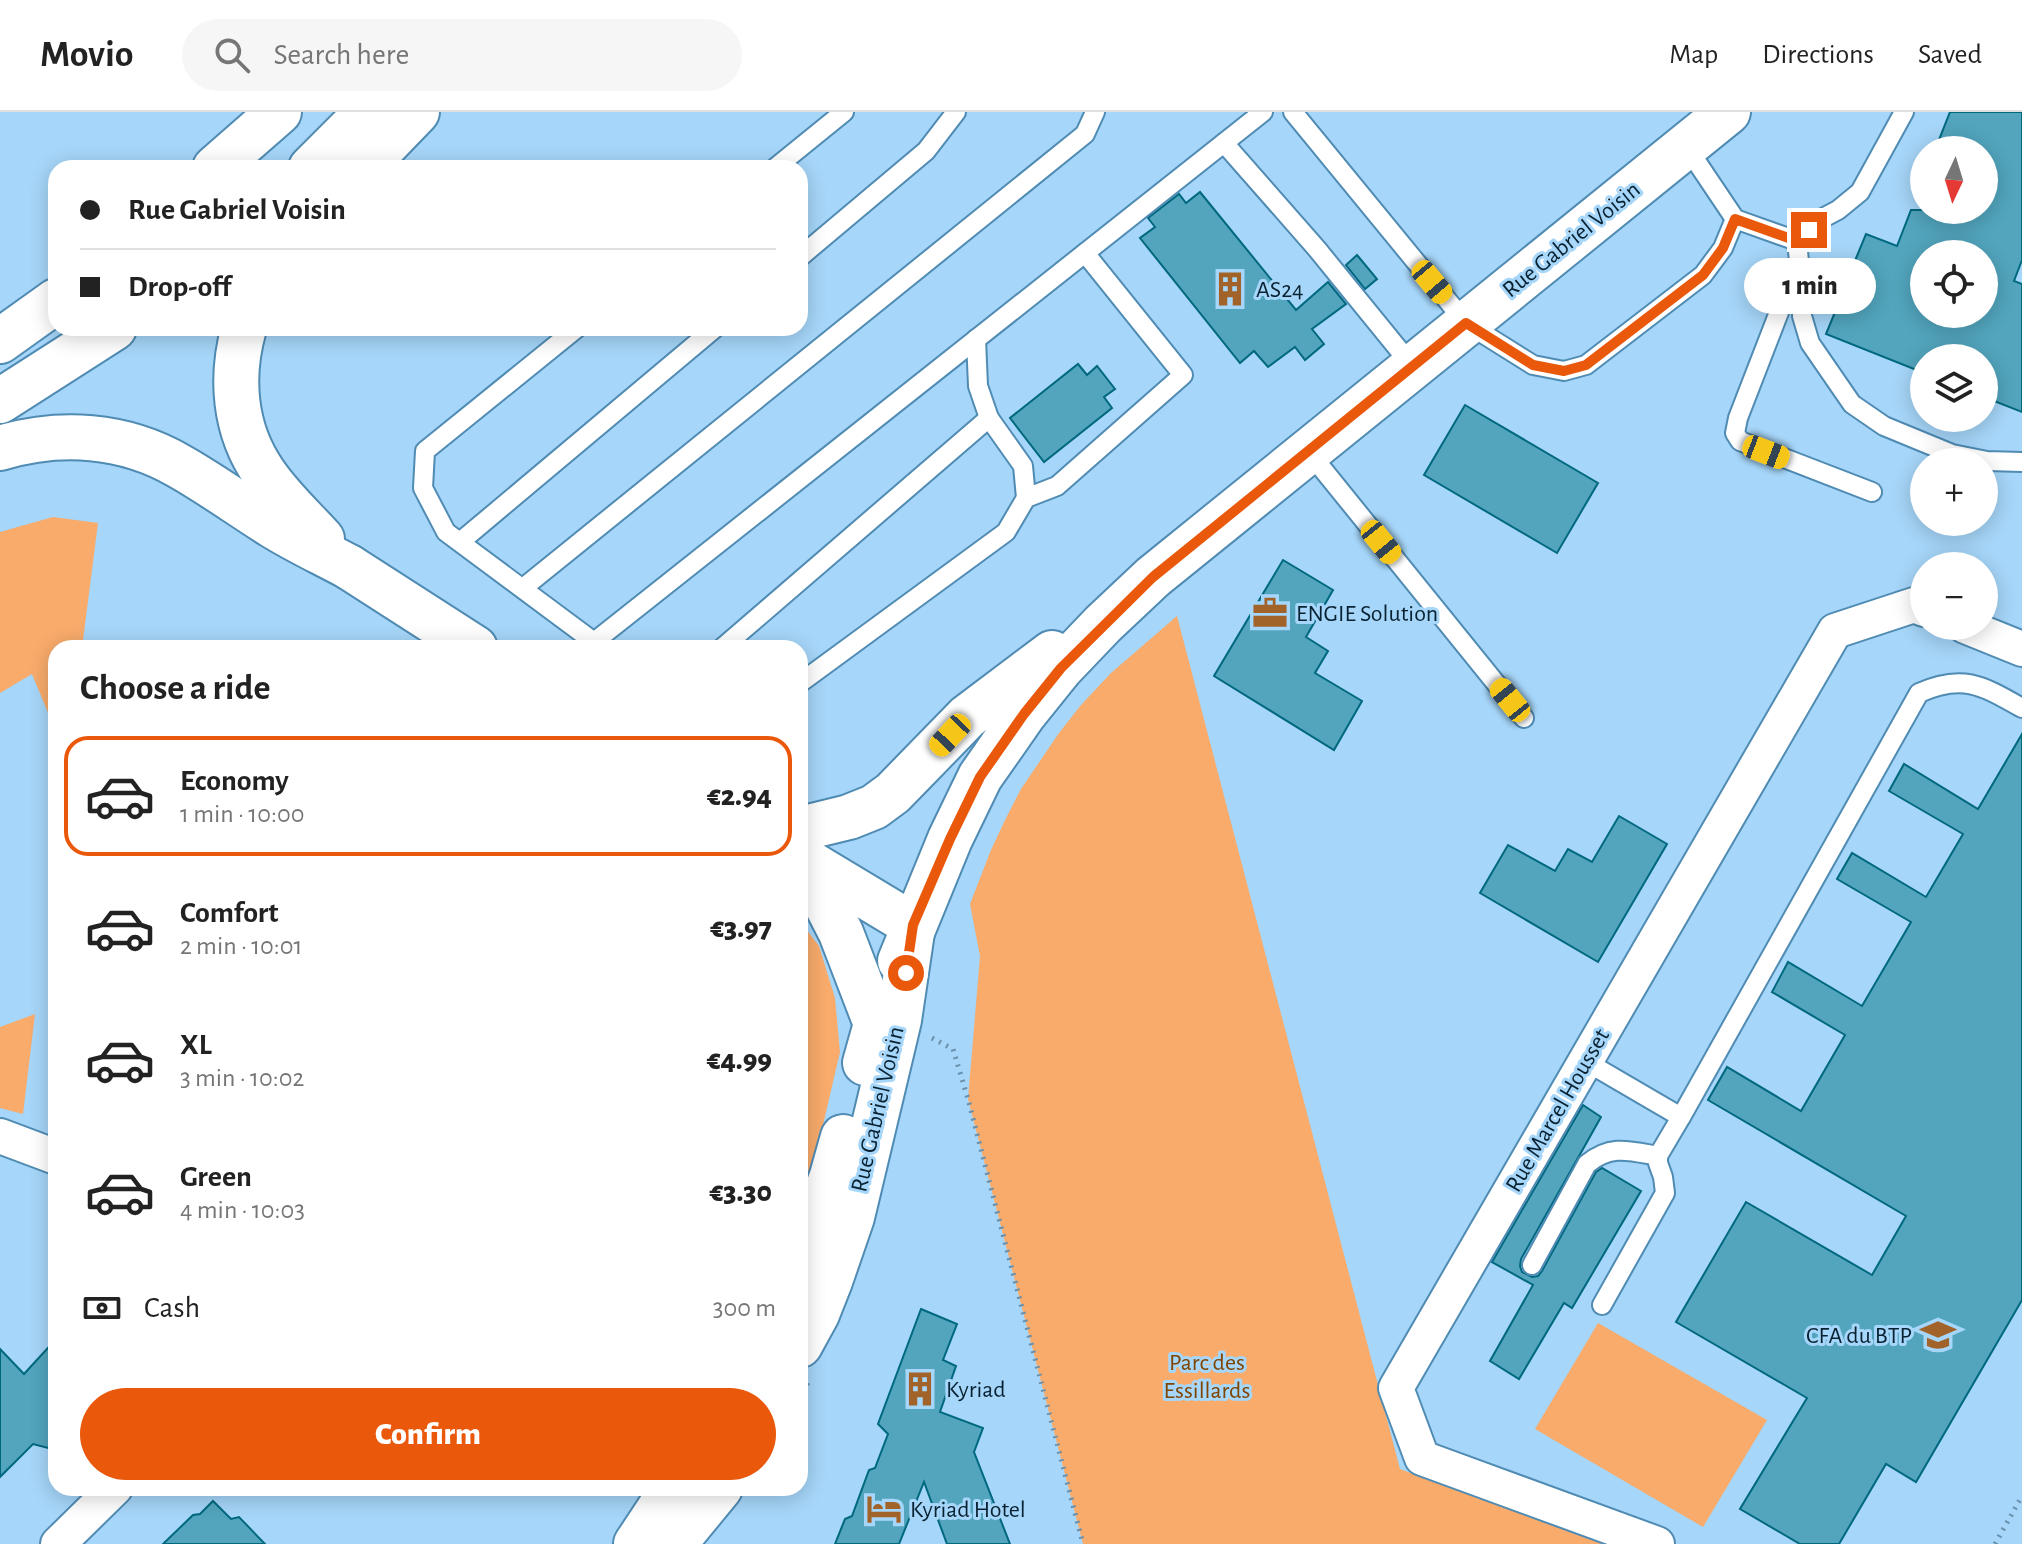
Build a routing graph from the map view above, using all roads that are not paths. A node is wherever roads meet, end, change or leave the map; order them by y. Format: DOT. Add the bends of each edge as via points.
graph roads {
  1 [pos="279,112"];
  2 [pos="367,112"];
  3 [pos="417,112"];
  4 [pos="844,112"];
  5 [pos="956,112"];
  6 [pos="1095,112"];
  7 [pos="1263,112"];
  8 [pos="1293,112"];
  9 [pos="1728,112"];
  10 [pos="1904,112"];
  11 [pos="1224,143"];
  12 [pos="1686,146"];
  13 [pos="224,160"];
  14 [pos="319,160"];
  15 [pos="371,160"];
  16 [pos="785,160"];
  17 [pos="1735,219"];
  18 [pos="1797,241"];
  19 [pos="808,250"];
  20 [pos="1085,253"];
  21 [pos="1802,292"];
  22 [pos="48,296"];
  23 [pos="48,307"];
  24 [pos="0,321"];
  25 [pos="1466,323"];
  26 [pos="102,336"];
  27 [pos="242,336"];
  28 [pos="567,336"];
  29 [pos="705,336"];
  30 [pos="976,339"];
  31 [pos="0,341"];
  32 [pos="1413,367"];
  33 [pos="0,401"];
  34 [pos="989,418"];
  35 [pos="0,448"];
  36 [pos="1308,451"];
  37 [pos="2022,462"];
  38 [pos="1872,492"];
  39 [pos="1026,498"];
  40 [pos="460,542"];
  41 [pos="349,567"];
  42 [pos="1153,577"];
  43 [pos="523,588"];
  44 [pos="1910,606"];
  45 [pos="1998,639"];
  46 [pos="463,640"];
  47 [pos="594,640"];
  48 [pos="607,640"];
  49 [pos="731,640"];
  50 [pos="2022,649"];
  51 [pos="808,677"];
  52 [pos="2022,708"];
  53 [pos="1524,718"];
  54 [pos="808,843"];
  55 [pos="808,853"];
  56 [pos="808,863"];
  57 [pos="913,925"];
  58 [pos="876,1024"];
  59 [pos="1585,1061"];
  60 [pos="1681,1117"];
  61 [pos="0,1136"];
  62 [pos="48,1154"];
  63 [pos="1658,1156"];
  64 [pos="808,1241"];
  65 [pos="1532,1265"];
  66 [pos="1602,1305"];
  67 [pos="808,1330"];
  68 [pos="107,1496"];
  69 [pos="668,1496"];
  70 [pos="713,1496"];
  71 [pos="58,1544"];
  72 [pos="636,1544"];
  73 [pos="674,1544"];
  74 [pos="1657,1544"];
  1 -- 13 [label="main road"];
  2 -- 14 [label="main road"];
  3 -- 15 [label="main road"];
  4 -- 16 [label="lane"];
  5 -- 19 [label="lane" via="926,151"];
  6 -- 43 [label="lane" via="1085,134"];
  7 -- 11 [label="lane"];
  8 -- 25 [label="lane"];
  9 -- 12 [label="main road, Rue Gabriel Voisin"];
  10 -- 18 [label="lane" via="1860,192"];
  11 -- 20 [label="lane"];
  11 -- 32 [label="lane"];
  12 -- 17 [label="lane"];
  12 -- 25 [label="main road, Rue Gabriel Voisin"];
  17 -- 18 [label="lane"];
  17 -- 25 [label="lane" via="1703,275 1586,365 1564,371 1533,365"];
  18 -- 21 [label="lane"];
  20 -- 30 [label="lane"];
  20 -- 39 [label="lane" via="1183,375 1057,486"];
  21 -- 37 [label="lane" via="1810,343 1852,404 1884,426 1952,454"];
  21 -- 38 [label="lane" via="1781,307 1735,433 1740,441"];
  22 -- 24 [label="main road"];
  23 -- 31 [label="main road"];
  25 -- 32 [label="main road, Rue Gabriel Voisin"];
  26 -- 33 [label="main road"];
  27 -- 41 [label="main road" via="235,388 253,453 291,506"];
  28 -- 40 [label="lane" via="425,451 423,488 446,532"];
  29 -- 40 [label="lane"];
  30 -- 34 [label="lane" via="978,386"];
  30 -- 48 [label="lane"];
  32 -- 36 [label="main road, Rue Gabriel Voisin"];
  34 -- 39 [label="lane" via="1023,466"];
  34 -- 49 [label="lane"];
  35 -- 41 [label="main road" via="54,438 127,444 176,464"];
  36 -- 42 [label="main road, Rue Gabriel Voisin"];
  36 -- 53 [label="lane"];
  39 -- 51 [label="lane" via="1006,532"];
  40 -- 43 [label="lane"];
  41 -- 46 [label="main road"];
  42 -- 54 [label="main road" via="967,717 893,793"];
  42 -- 57 [label="main road, Rue Gabriel Voisin" via="1061,668 980,777"];
  43 -- 47 [label="lane"];
  44 -- 59 [label="street, Rue Marcel Housset" via="1835,631"];
  45 -- 50 [label="street"];
  52 -- 60 [label="lane" via="1987,688 1962,683 1940,683 1919,693"];
  55 -- 57 [label="main road"];
  56 -- 58 [label="main road"];
  57 -- 58 [label="main road"];
  57 -- 67 [label="main road, Rue Gabriel Voisin" via="899,1020 852,1217"];
  58 -- 64 [label="main road"];
  59 -- 60 [label="lane"];
  59 -- 74 [label="street, Rue Marcel Housset" via="1396,1388 1422,1458"];
  60 -- 63 [label="lane"];
  61 -- 62 [label="street"];
  63 -- 65 [label="lane" via="1619,1150 1587,1164"];
  63 -- 66 [label="lane" via="1665,1193"];
  68 -- 71 [label="street"];
  69 -- 72 [label="main road"];
  70 -- 73 [label="main road"];
}
